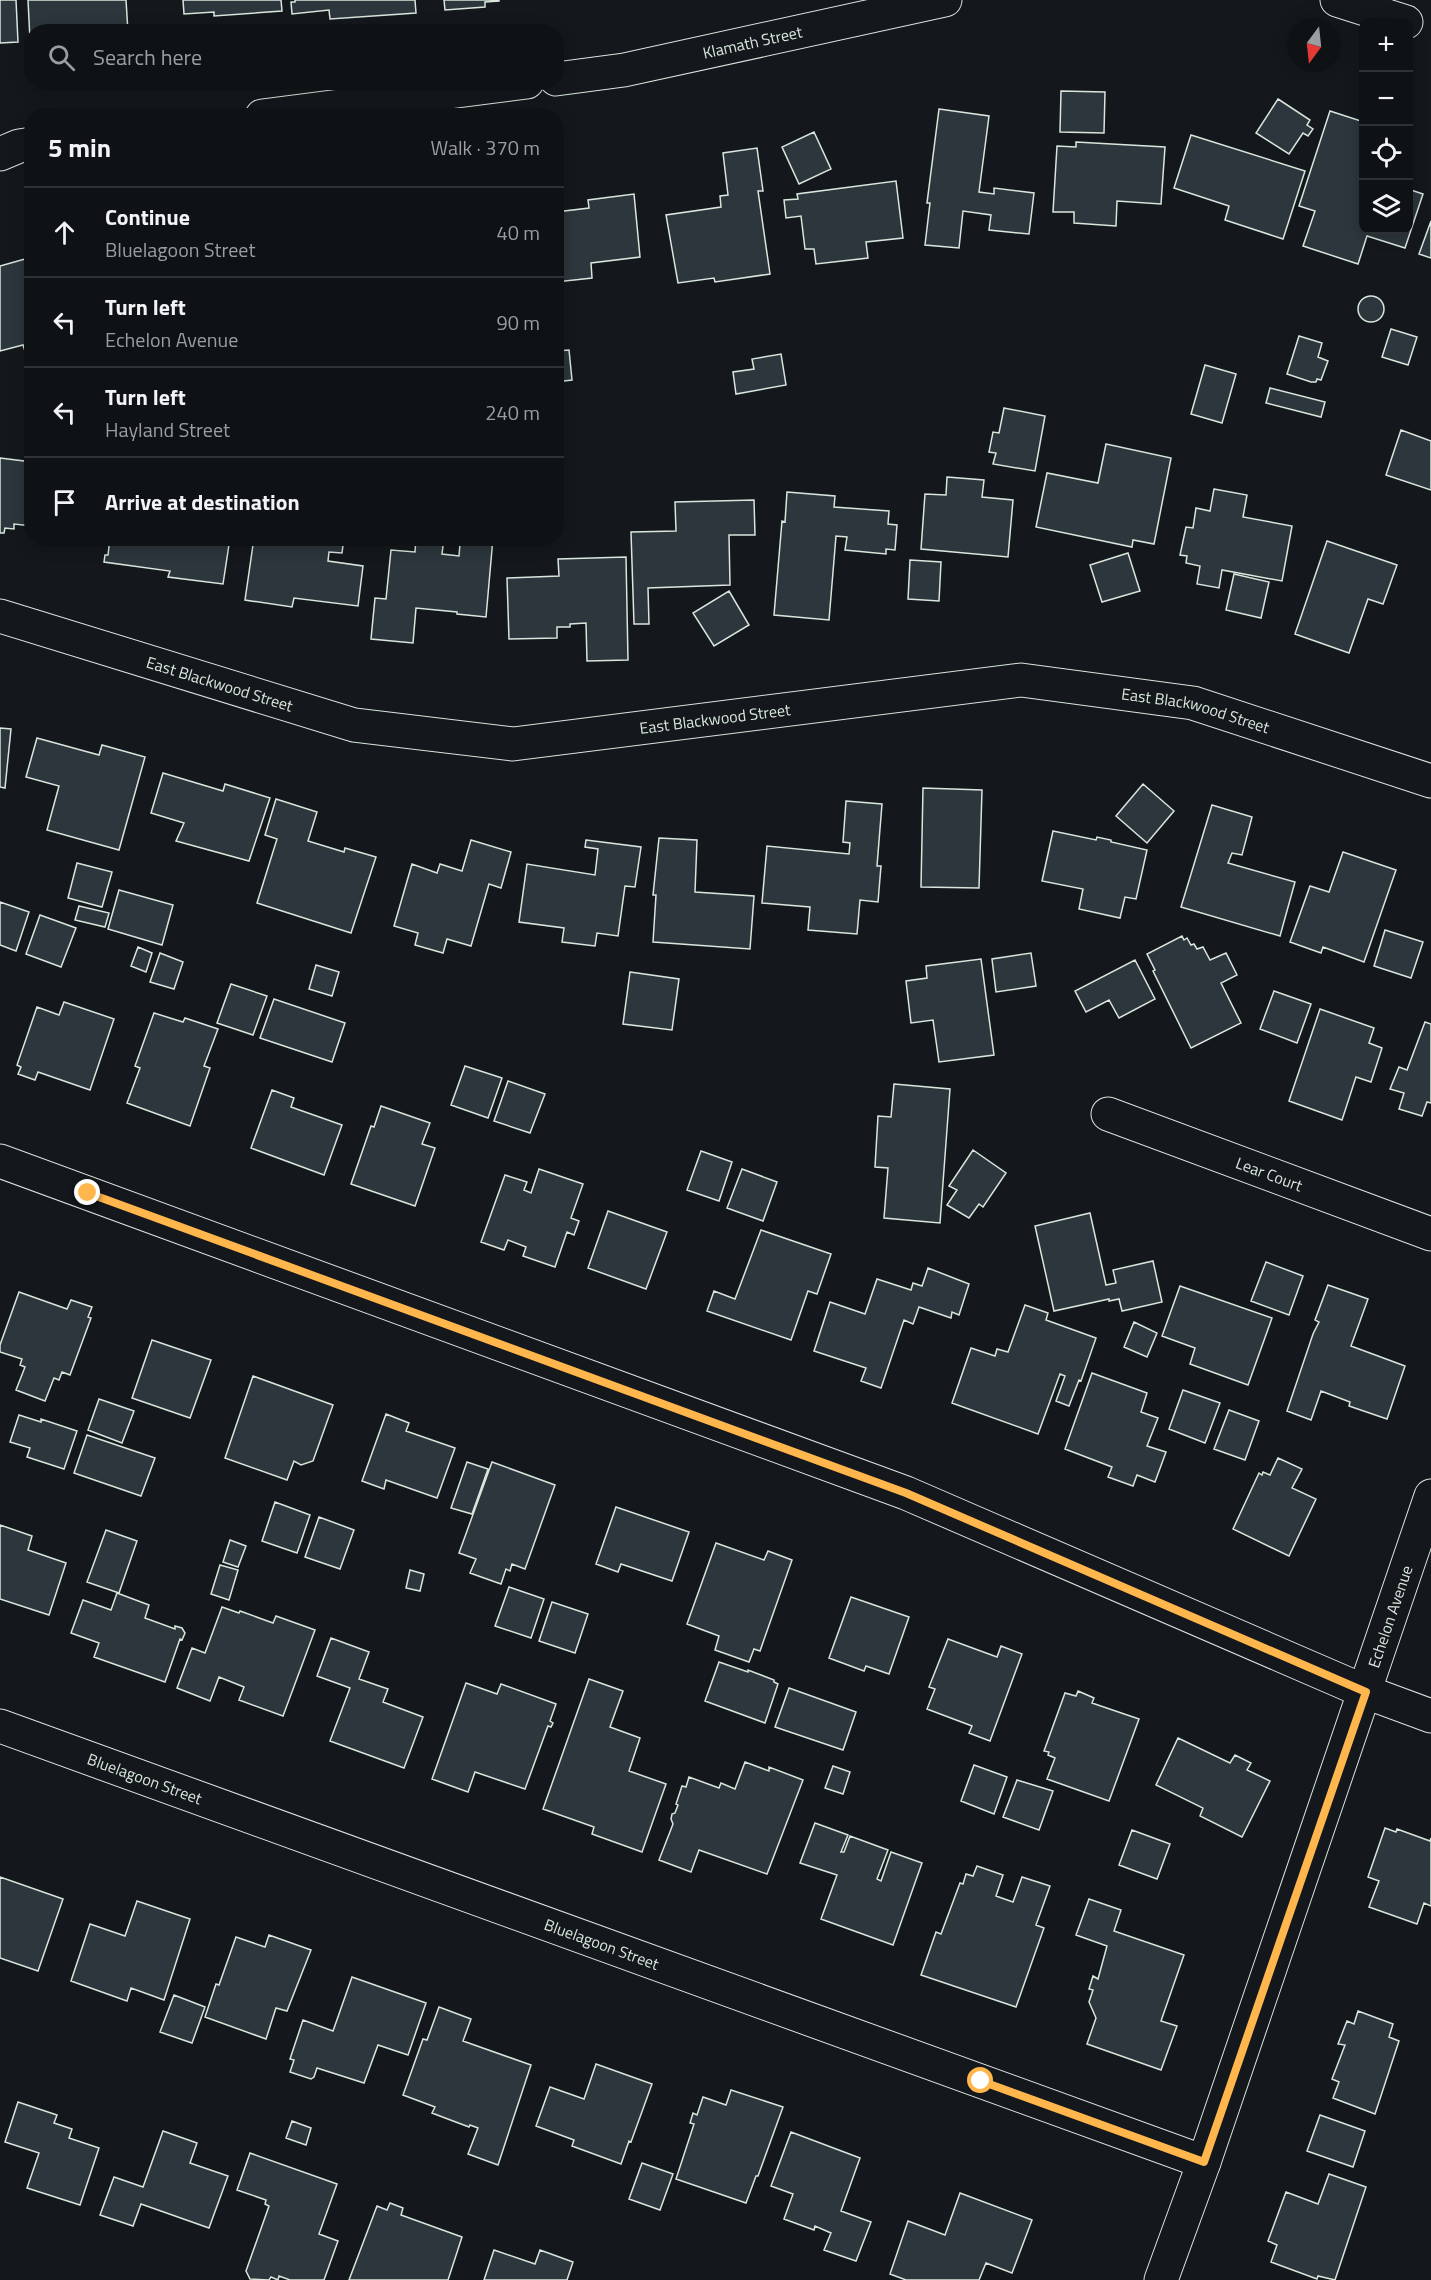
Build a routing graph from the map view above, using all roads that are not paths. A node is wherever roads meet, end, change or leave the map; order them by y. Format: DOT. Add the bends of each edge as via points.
graph roads {
  1 [pos="945,0"];
  2 [pos="1337,0"];
  3 [pos="1392,18"];
  4 [pos="1413,25"];
  5 [pos="1431,31"];
  6 [pos="564,78"];
  7 [pos="465,90"];
  8 [pos="324,108"];
  9 [pos="24,145"];
  10 [pos="0,154"];
  11 [pos="0,616"];
  12 [pos="1431,781"];
  13 [pos="1108,1114"];
  14 [pos="0,1161"];
  15 [pos="1431,1234"];
  16 [pos="1431,1496"];
  17 [pos="1366,1692"];
  18 [pos="1431,1716"];
  19 [pos="0,1726"];
  20 [pos="1204,2162"];
  21 [pos="1161,2280"];
  1 -- 6 [label="street, Klamath Street" via="624,70"];
  2 -- 3 [label="street"];
  4 -- 5 [label="street"];
  7 -- 8 [label="street"];
  9 -- 10 [label="street"];
  11 -- 12 [label="street, East Blackwood Street" via="354,725 513,744 1021,680 1193,703"];
  13 -- 15 [label="street, Lear Court"];
  14 -- 17 [label="street" via="906,1493"];
  16 -- 17 [label="street, Echelon Avenue"];
  17 -- 18 [label="street"];
  17 -- 20 [label="street, Echelon Avenue"];
  19 -- 20 [label="street, Bluelagoon Street"];
  20 -- 21 [label="street, Echelon Avenue"];
}
